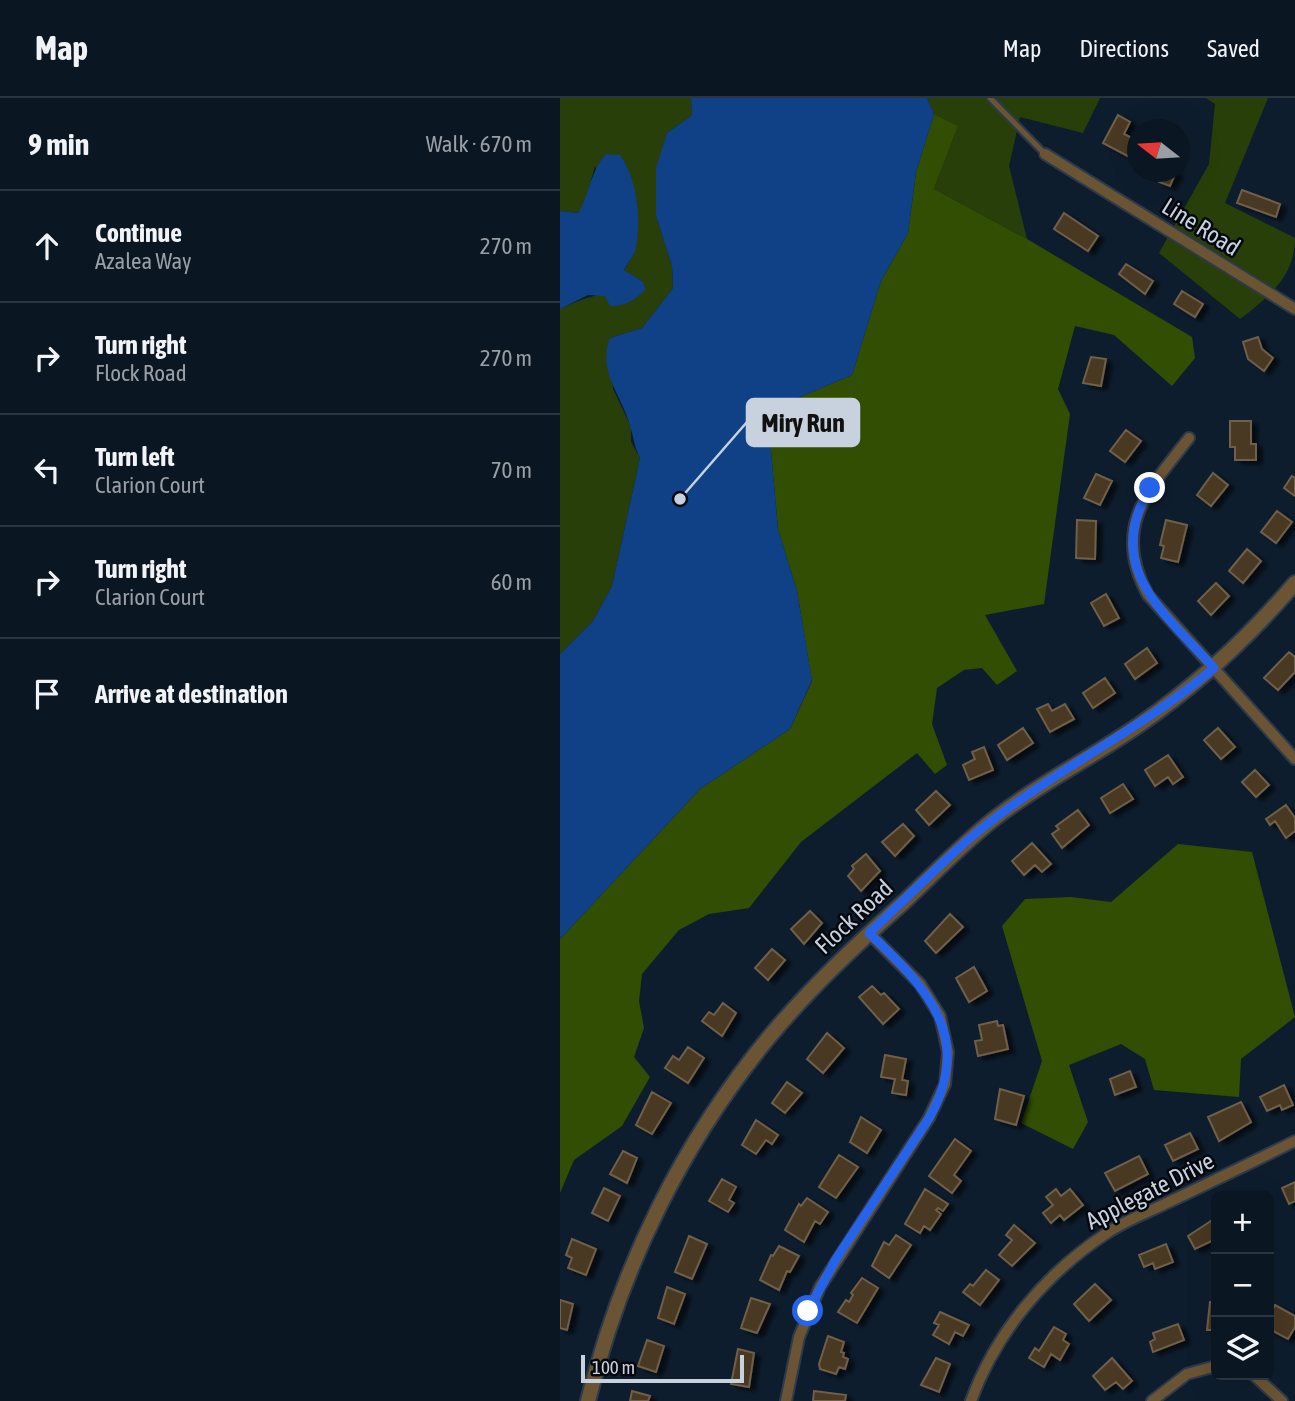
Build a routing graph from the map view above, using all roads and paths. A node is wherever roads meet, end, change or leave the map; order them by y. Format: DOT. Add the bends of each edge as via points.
graph roads {
  1 [pos="990,98"];
  2 [pos="1045,154"];
  3 [pos="1295,309"];
  4 [pos="1189,438"];
  5 [pos="1295,583"];
  6 [pos="1214,668"];
  7 [pos="1295,759"];
  8 [pos="869,933"];
  9 [pos="1295,1141"];
  10 [pos="1211,1367"];
  11 [pos="1259,1380"];
  12 [pos="588,1401"];
  13 [pos="786,1401"];
  14 [pos="971,1401"];
  15 [pos="1152,1401"];
  16 [pos="1282,1401"];
  1 -- 2 [label="lane, Line Road"];
  2 -- 3 [label="street, Line Road"];
  4 -- 6 [label="street" via="1141,502 1132,549 1148,595"];
  5 -- 6 [label="street, Flock Road"];
  6 -- 7 [label="street"];
  6 -- 8 [label="street, Flock Road" via="1138,726 993,819"];
  8 -- 12 [label="street, Flock Road" via="770,1036 710,1117 632,1266"];
  8 -- 13 [label="street" via="920,984 940,1016 948,1052 945,1084 929,1118 820,1287 799,1336"];
  9 -- 14 [label="street, Applegate Drive" via="1109,1231 1081,1251 1014,1322"];
  10 -- 15 [label="street" via="1187,1374"];
  11 -- 16 [label="street"];
}
